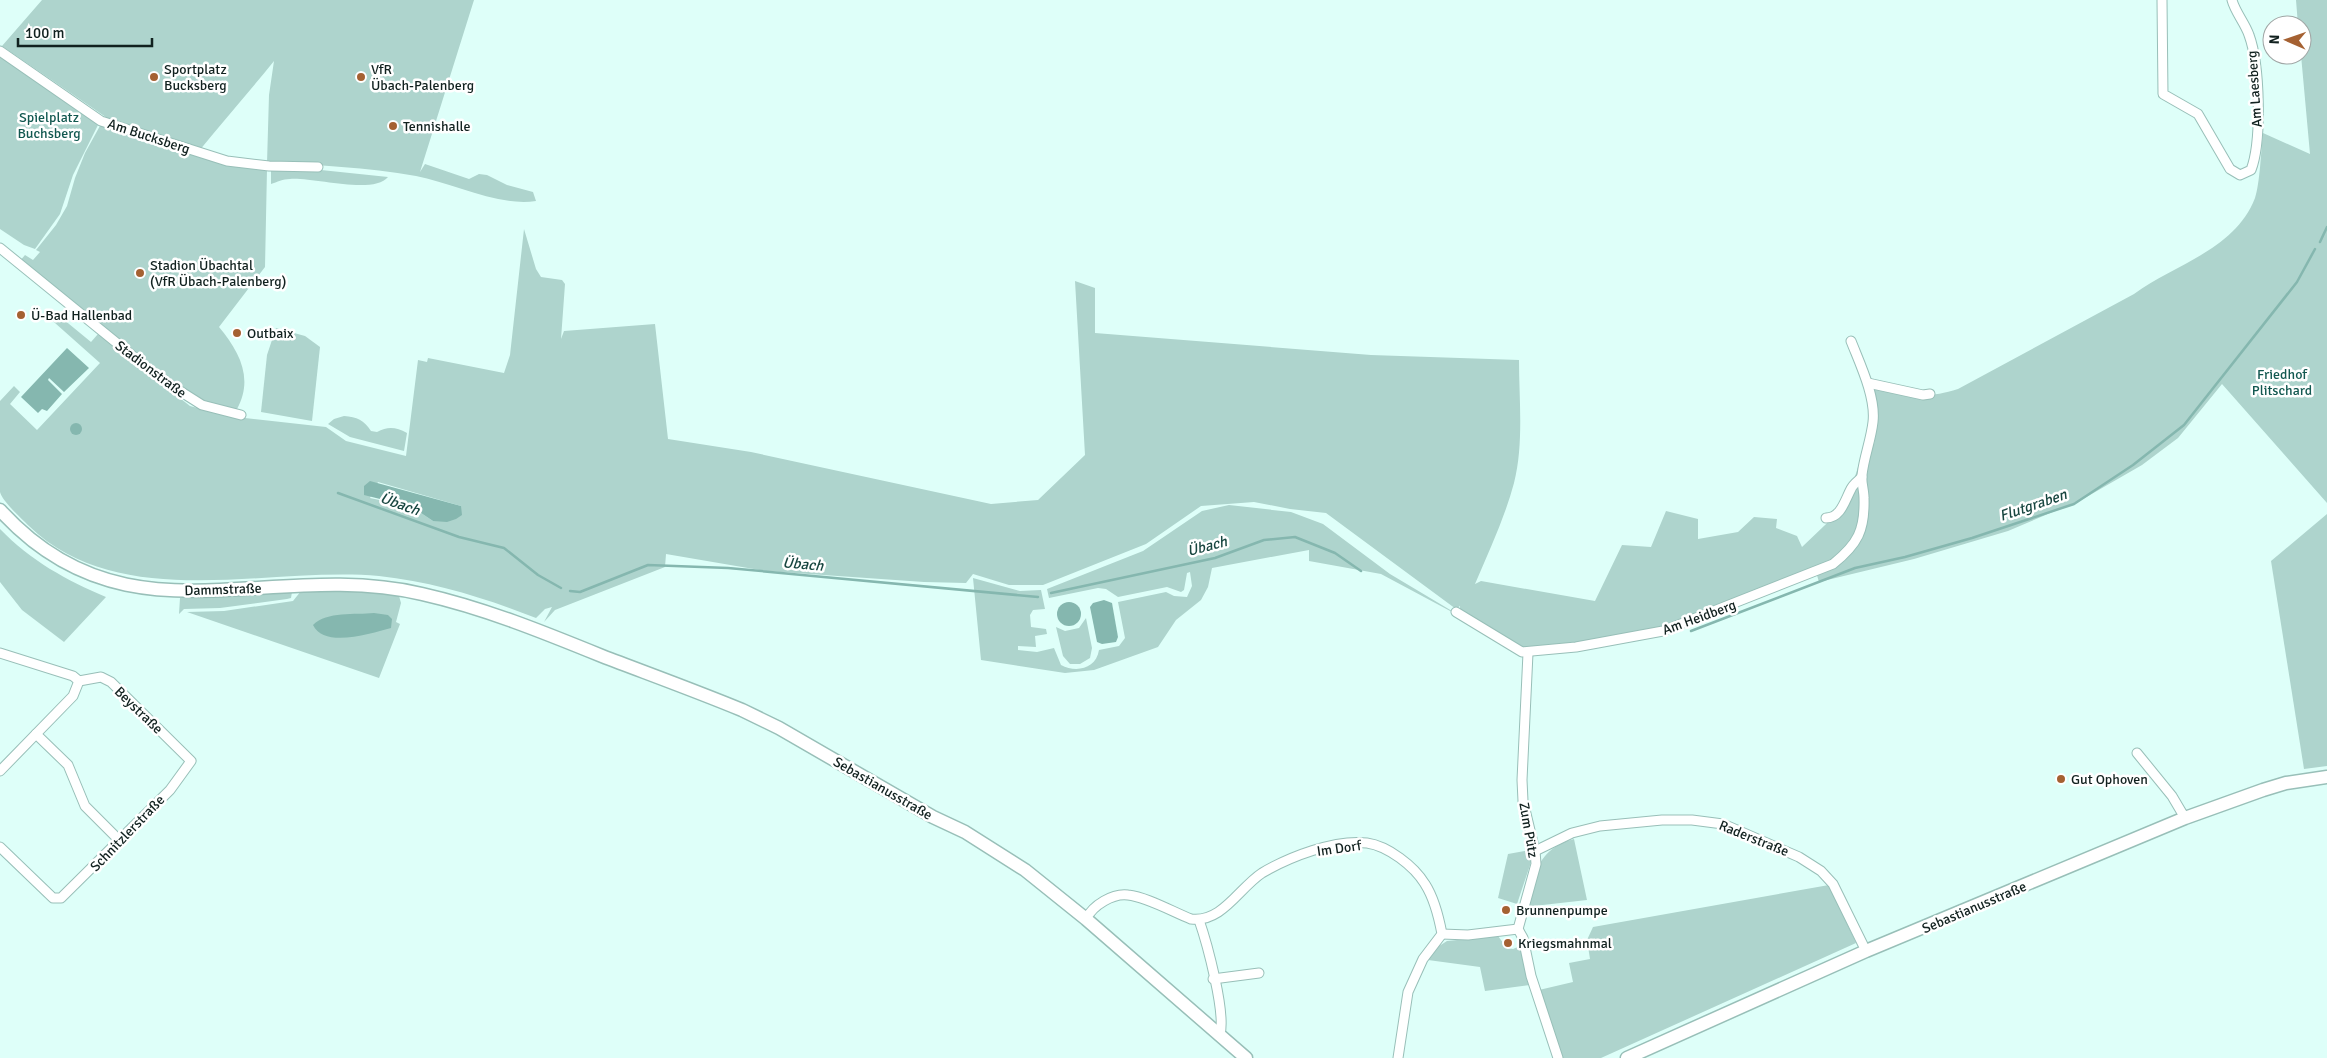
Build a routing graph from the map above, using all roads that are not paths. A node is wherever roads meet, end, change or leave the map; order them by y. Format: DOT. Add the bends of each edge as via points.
graph roads {
  1 [pos="2162,0"];
  2 [pos="2232,0"];
  3 [pos="0,51"];
  4 [pos="318,167"];
  5 [pos="0,248"];
  6 [pos="1851,341"];
  7 [pos="1868,384"];
  8 [pos="1930,394"];
  9 [pos="240,415"];
  10 [pos="1862,477"];
  11 [pos="0,510"];
  12 [pos="1826,518"];
  13 [pos="467,606"];
  14 [pos="1456,612"];
  15 [pos="0,653"];
  16 [pos="1528,653"];
  17 [pos="79,681"];
  18 [pos="36,734"];
  19 [pos="2137,753"];
  20 [pos="191,760"];
  21 [pos="0,772"];
  22 [pos="2327,777"];
  23 [pos="2185,818"];
  24 [pos="120,841"];
  25 [pos="0,846"];
  26 [pos="1535,851"];
  27 [pos="1086,919"];
  28 [pos="1199,920"];
  29 [pos="1518,929"];
  30 [pos="1442,934"];
  31 [pos="1866,951"];
  32 [pos="1259,973"];
  33 [pos="1213,979"];
  34 [pos="1220,1034"];
  35 [pos="1246,1058"];
  36 [pos="1398,1058"];
  37 [pos="1558,1058"];
  38 [pos="1627,1058"];
  1 -- 2 [label="street, Am Laesberg" via="2163,94 2198,114 2230,168 2240,175 2251,170 2254,162 2256,72 2249,36"];
  3 -- 4 [label="street, Am Bucksberg" via="101,121 227,161"];
  5 -- 9 [label="street, Stadionstraße" via="161,379 202,405"];
  6 -- 7 [label="street"];
  7 -- 8 [label="street"];
  7 -- 10 [label="street" via="1874,420"];
  10 -- 12 [label="street" via="1851,488 1840,510"];
  10 -- 16 [label="street, Am Heidberg" via="1864,499 1860,531 1850,550 1833,564 1663,632"];
  11 -- 13 [label="street, Dammstraße" via="28,538 63,563 122,585 173,591 303,585 374,587 421,593"];
  13 -- 27 [label="street, Sebastianusstraße" via="695,691 779,728 933,817 965,832 1025,870"];
  14 -- 16 [label="street"];
  15 -- 17 [label="street" via="73,676"];
  16 -- 26 [label="street, Zum Pütz" via="1522,780 1526,816"];
  17 -- 18 [label="street" via="73,696"];
  17 -- 20 [label="street, Beystraße" via="101,677 111,682"];
  18 -- 21 [label="street"];
  18 -- 24 [label="street" via="68,765 85,806"];
  19 -- 23 [label="street" via="2172,796"];
  20 -- 24 [label="street, Schnitzlerstraße" via="176,782"];
  22 -- 23 [label="street, Sebastianusstraße" via="2286,783"];
  23 -- 31 [label="street, Sebastianusstraße"];
  24 -- 25 [label="street, Schnitzlerstraße" via="58,899 53,898"];
  26 -- 29 [label="street, Zum Pütz" via="1536,864"];
  26 -- 31 [label="street, Raderstraße" via="1572,833 1600,826 1662,820 1723,824 1822,871 1837,891"];
  27 -- 28 [label="street" via="1103,902 1128,895"];
  27 -- 34 [label="street, Sebastianusstraße"];
  28 -- 30 [label="street, Im Dorf" via="1224,909 1260,875 1283,861 1331,847 1366,843 1398,857 1424,882"];
  28 -- 33 [label="street"];
  29 -- 30 [label="street"];
  29 -- 37 [label="street"];
  30 -- 36 [label="street" via="1423,959 1408,992"];
  31 -- 38 [label="street, Sebastianusstraße"];
  32 -- 33 [label="street"];
  33 -- 34 [label="street" via="1222,1026"];
  34 -- 35 [label="street, Sebastianusstraße"];
}
